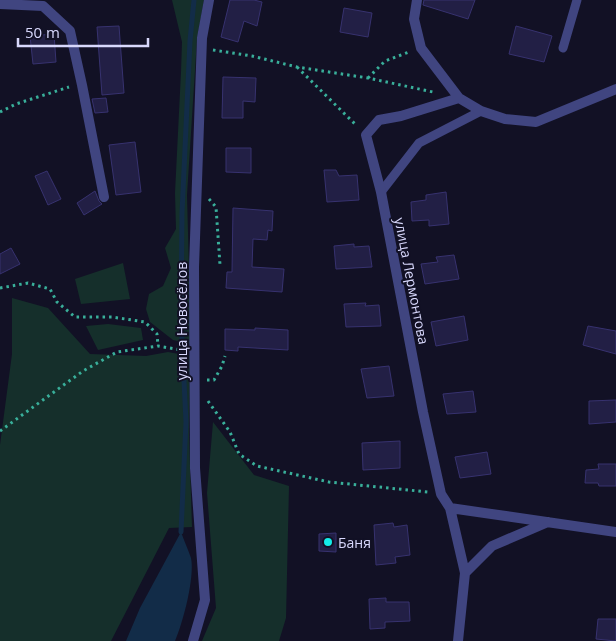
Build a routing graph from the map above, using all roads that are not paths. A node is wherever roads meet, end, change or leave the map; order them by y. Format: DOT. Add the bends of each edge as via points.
graph roads {
  1 [pos="209,0"];
  2 [pos="417,0"];
  3 [pos="577,0"];
  4 [pos="0,4"];
  5 [pos="563,48"];
  6 [pos="616,89"];
  7 [pos="459,98"];
  8 [pos="481,111"];
  9 [pos="381,192"];
  10 [pos="104,196"];
  11 [pos="450,508"];
  12 [pos="549,522"];
  13 [pos="616,532"];
  14 [pos="465,573"];
  15 [pos="193,641"];
  16 [pos="458,641"];
  1 -- 15 [label="street, улица Новосёлов" via="202,38 194,267 195,468 205,600"];
  2 -- 7 [label="street" via="414,19 421,48"];
  3 -- 5 [label="lane"];
  4 -- 10 [label="street" via="43,6 70,31"];
  6 -- 8 [label="street" via="536,122 506,120"];
  7 -- 8 [label="street"];
  7 -- 9 [label="street, улица Лермонтова" via="379,120 366,134"];
  8 -- 9 [label="lane" via="419,143"];
  9 -- 11 [label="street, улица Лермонтова" via="441,494"];
  11 -- 12 [label="street"];
  11 -- 14 [label="street, улица Лермонтова"];
  12 -- 13 [label="street"];
  12 -- 14 [label="street" via="492,546"];
  14 -- 16 [label="street, улица Лермонтова"];
}
